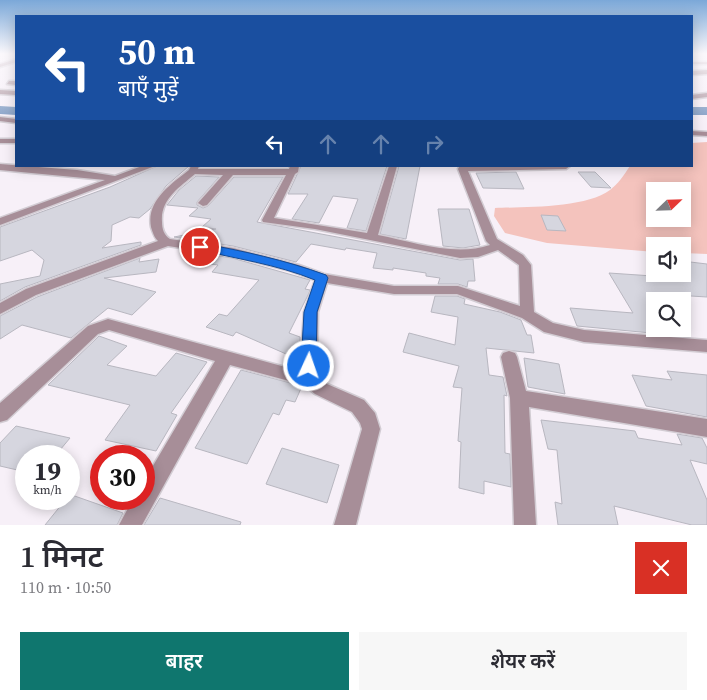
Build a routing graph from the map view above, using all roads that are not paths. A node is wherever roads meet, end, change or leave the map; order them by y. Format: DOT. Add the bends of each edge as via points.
graph roads {
  1 [pos="9,83"];
  2 [pos="15,83"];
  3 [pos="15,92"];
  4 [pos="1,94"];
  5 [pos="707,96"];
  6 [pos="693,97"];
  7 [pos="15,98"];
  8 [pos="0,120"];
  9 [pos="15,121"];
  10 [pos="693,133"];
  11 [pos="707,134"];
  12 [pos="0,141"];
  13 [pos="15,141"];
  14 [pos="0,167"];
  15 [pos="148,167"];
  16 [pos="393,167"];
  17 [pos="540,167"];
  18 [pos="194,169"];
  19 [pos="294,169"];
  20 [pos="229,174"];
  21 [pos="116,179"];
  22 [pos="203,203"];
  23 [pos="0,222"];
  24 [pos="372,236"];
  25 [pos="168,242"];
  26 [pos="498,246"];
  27 [pos="322,278"];
  28 [pos="0,309"];
  29 [pos="526,312"];
  30 [pos="707,346"];
  31 [pos="226,357"];
  32 [pos="509,357"];
  33 [pos="308,379"];
  34 [pos="519,398"];
  35 [pos="0,414"];
  36 [pos="706,429"];
  37 [pos="130,525"];
  38 [pos="345,525"];
  39 [pos="525,525"];
  1 -- 2 [label="street"];
  3 -- 4 [label="street"];
  4 -- 7 [label="street"];
  5 -- 6 [label="street"];
  8 -- 9 [label="street"];
  10 -- 11 [label="street"];
  12 -- 13 [label="street"];
  14 -- 21 [label="street"];
  15 -- 21 [label="street"];
  16 -- 24 [label="street"];
  17 -- 26 [label="street" via="462,170 492,241"];
  18 -- 20 [label="street"];
  18 -- 25 [label="street" via="164,196 155,216 160,237"];
  19 -- 20 [label="street"];
  19 -- 24 [label="street" via="267,220"];
  20 -- 22 [label="street"];
  21 -- 23 [label="street"];
  24 -- 26 [label="street" via="460,254 478,253"];
  25 -- 27 [label="street" via="233,252"];
  25 -- 28 [label="street" via="31,292"];
  26 -- 29 [label="street" via="525,265"];
  27 -- 29 [label="street" via="394,290 458,290"];
  27 -- 33 [label="street" via="311,312"];
  29 -- 30 [label="street" via="549,328 584,336"];
  31 -- 33 [label="street"];
  31 -- 35 [label="street" via="111,324 102,325"];
  31 -- 37 [label="street"];
  32 -- 34 [label="street"];
  33 -- 38 [label="street" via="320,390 358,406 371,429"];
  34 -- 36 [label="street"];
  34 -- 39 [label="street"];
}
